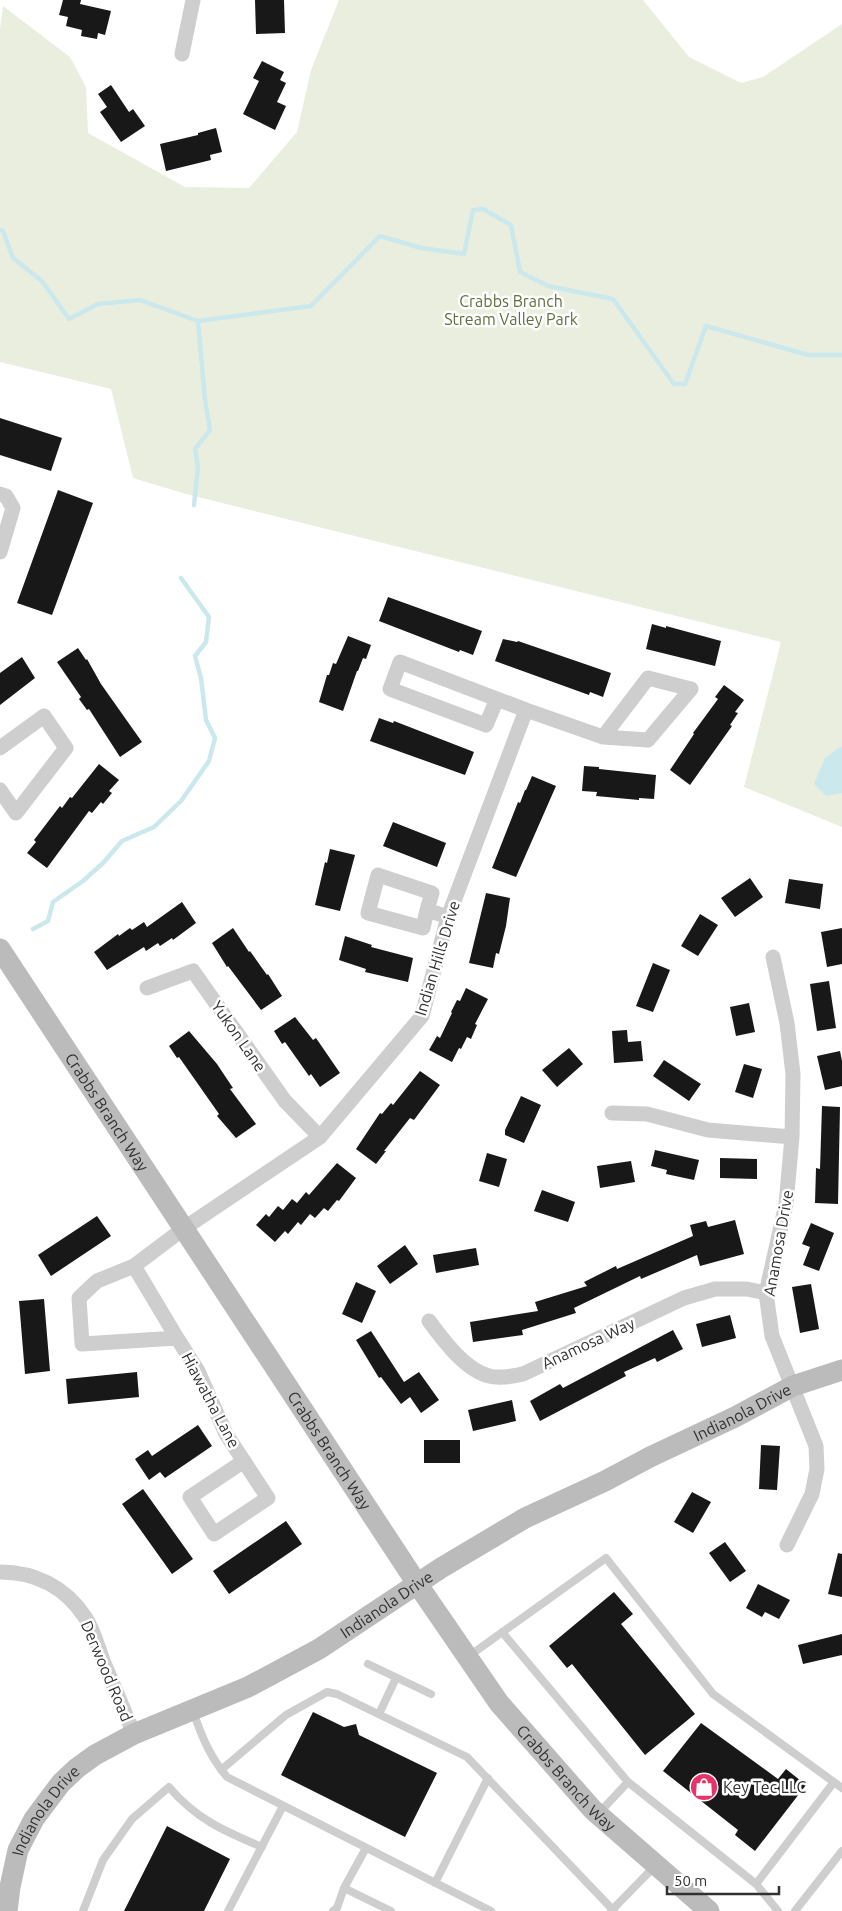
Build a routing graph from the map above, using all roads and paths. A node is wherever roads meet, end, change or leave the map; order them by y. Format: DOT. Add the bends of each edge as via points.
graph roads {
  1 [pos="193,0"];
  2 [pos="182,54"];
  3 [pos="0,494"];
  4 [pos="0,552"];
  5 [pos="497,699"];
  6 [pos="526,710"];
  7 [pos="603,737"];
  8 [pos="0,748"];
  9 [pos="0,790"];
  10 [pos="427,910"];
  11 [pos="448,917"];
  12 [pos="0,949"];
  13 [pos="772,957"];
  14 [pos="147,988"];
  15 [pos="612,1113"];
  16 [pos="320,1137"];
  17 [pos="792,1137"];
  18 [pos="183,1229"];
  19 [pos="134,1266"];
  20 [pos="766,1293"];
  21 [pos="429,1321"];
  22 [pos="177,1338"];
  23 [pos="842,1370"];
  24 [pos="793,1386"];
  25 [pos="244,1461"];
  26 [pos="786,1545"];
  27 [pos="0,1572"];
  28 [pos="418,1585"];
  29 [pos="502,1632"];
  30 [pos="468,1657"];
  31 [pos="368,1664"];
  32 [pos="396,1678"];
  33 [pos="431,1694"];
  34 [pos="193,1710"];
  35 [pos="379,1714"];
  36 [pos="134,1734"];
  37 [pos="221,1770"];
  38 [pos="488,1778"];
  39 [pos="628,1782"];
  40 [pos="834,1782"];
  41 [pos="842,1788"];
  42 [pos="284,1806"];
  43 [pos="598,1814"];
  44 [pos="262,1847"];
  45 [pos="366,1848"];
  46 [pos="842,1851"];
  47 [pos="656,1865"];
  48 [pos="435,1883"];
  49 [pos="756,1884"];
  50 [pos="344,1888"];
  51 [pos="7,1911"];
  52 [pos="83,1911"];
  53 [pos="228,1911"];
  54 [pos="333,1911"];
  55 [pos="391,1911"];
  56 [pos="490,1911"];
  57 [pos="613,1911"];
  58 [pos="709,1911"];
  59 [pos="778,1911"];
  60 [pos="796,1911"];
  1 -- 2 [label="street"];
  3 -- 4 [label="street" via="6,496 12,508"];
  5 -- 5 [label="street" via="400,662 390,689 486,725"];
  5 -- 6 [label="street"];
  6 -- 7 [label="street"];
  6 -- 11 [label="street, Indian Hills Drive"];
  7 -- 7 [label="street" via="648,678 691,689 648,740"];
  8 -- 9 [label="street" via="44,716 66,748 16,813"];
  10 -- 10 [label="street" via="432,893 378,875 368,912 423,928"];
  10 -- 11 [label="street"];
  11 -- 16 [label="street, Indian Hills Drive" via="422,1016"];
  12 -- 18 [label="street, Crabbs Branch Way"];
  13 -- 17 [label="street, Anamosa Drive" via="787,1023 793,1074"];
  14 -- 16 [label="street, Yukon Lane" via="193,971 285,1101"];
  15 -- 17 [label="street" via="647,1114 708,1130"];
  16 -- 18 [label="street, Indian Hills Drive"];
  17 -- 20 [label="street, Anamosa Drive" via="786,1204"];
  18 -- 19 [label="street, Hiawatha Lane"];
  18 -- 28 [label="street, Crabbs Branch Way"];
  19 -- 22 [label="street"];
  19 -- 22 [label="street, Hiawatha Lane" via="97,1281 79,1298 82,1344"];
  20 -- 21 [label="street, Anamosa Way" via="748,1289 716,1289 684,1298 523,1374 503,1378 487,1376 472,1367 448,1346"];
  20 -- 24 [label="street, Anamosa Drive" via="772,1336"];
  22 -- 25 [label="street, Hiawatha Lane" via="198,1372 226,1434"];
  23 -- 24 [label="street, Indianola Drive"];
  24 -- 26 [label="street, Anamosa Drive" via="816,1446 818,1470 812,1494"];
  24 -- 28 [label="street, Indianola Drive" via="525,1518"];
  25 -- 25 [label="street, Hiawatha Lane" via="268,1498 214,1534 190,1497"];
  27 -- 36 [label="street, Derwood Road" via="32,1576 55,1586 86,1618"];
  28 -- 30 [label="street, Crabbs Branch Way"];
  28 -- 34 [label="street, Indianola Drive" via="319,1649 255,1683"];
  29 -- 30 [label="lane"];
  29 -- 39 [label="lane"];
  29 -- 40 [label="lane" via="606,1558 713,1694"];
  30 -- 43 [label="street, Crabbs Branch Way" via="499,1702"];
  31 -- 32 [label="lane"];
  32 -- 33 [label="lane"];
  32 -- 35 [label="lane"];
  34 -- 36 [label="street, Indianola Drive"];
  34 -- 37 [label="lane" via="210,1755"];
  35 -- 37 [label="lane" via="327,1692 286,1715"];
  35 -- 38 [label="lane" via="467,1757"];
  36 -- 51 [label="street, Indianola Drive" via="77,1768 61,1783 34,1819 18,1850"];
  37 -- 42 [label="lane" via="227,1777"];
  38 -- 48 [label="lane"];
  38 -- 57 [label="lane"];
  39 -- 43 [label="lane"];
  39 -- 49 [label="lane"];
  40 -- 41 [label="lane"];
  40 -- 49 [label="lane"];
  42 -- 44 [label="lane"];
  42 -- 45 [label="lane"];
  43 -- 47 [label="street, Crabbs Branch Way"];
  44 -- 52 [label="lane" via="204,1820 182,1803 169,1787 132,1819 103,1860"];
  44 -- 53 [label="lane"];
  45 -- 48 [label="lane"];
  45 -- 50 [label="lane"];
  46 -- 60 [label="lane"];
  47 -- 57 [label="lane"];
  47 -- 58 [label="street, Crabbs Branch Way"];
  48 -- 56 [label="lane"];
  49 -- 59 [label="lane"];
  50 -- 54 [label="lane"];
  50 -- 55 [label="lane"];
}
